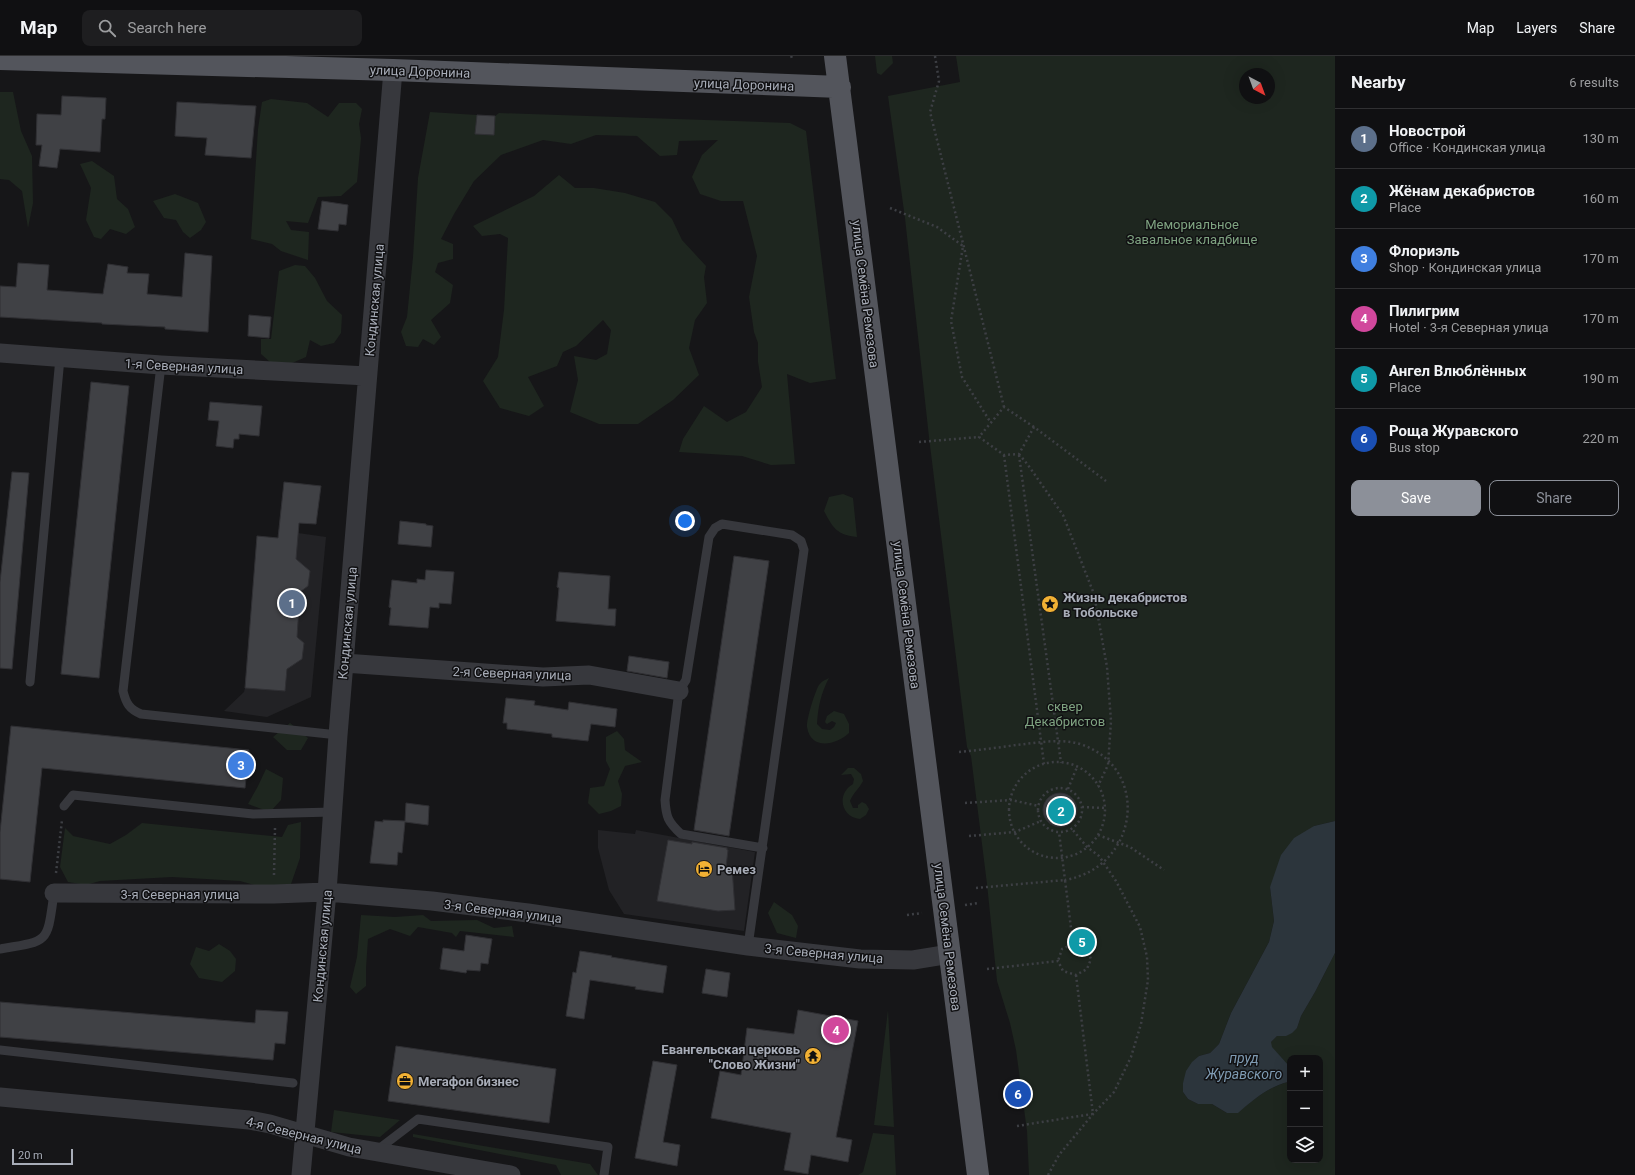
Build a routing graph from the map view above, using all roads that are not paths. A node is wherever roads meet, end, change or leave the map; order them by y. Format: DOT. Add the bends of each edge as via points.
graph roads {
  1 [pos="835,56"];
  2 [pos="0,59"];
  3 [pos="387,68"];
  4 [pos="840,87"];
  5 [pos="0,353"];
  6 [pos="60,358"];
  7 [pos="161,365"];
  8 [pos="367,376"];
  9 [pos="344,663"];
  10 [pos="30,682"];
  11 [pos="679,691"];
  12 [pos="338,735"];
  13 [pos="64,806"];
  14 [pos="332,812"];
  15 [pos="762,848"];
  16 [pos="327,892"];
  17 [pos="52,900"];
  18 [pos="748,946"];
  19 [pos="0,949"];
  20 [pos="950,954"];
  21 [pos="0,1050"];
  22 [pos="293,1083"];
  23 [pos="0,1097"];
  24 [pos="305,1135"];
  25 [pos="375,1152"];
  26 [pos="301,1175"];
  27 [pos="511,1175"];
  28 [pos="604,1175"];
  29 [pos="978,1175"];
  1 -- 4 [label="main road, улица Семёна Ремезова"];
  2 -- 3 [label="main road, улица Доронина"];
  3 -- 4 [label="main road, улица Доронина"];
  3 -- 8 [label="street, Кондинская улица"];
  4 -- 20 [label="main road, улица Семёна Ремезова"];
  5 -- 6 [label="street, 1-я Северная улица"];
  6 -- 7 [label="street, 1-я Северная улица"];
  6 -- 10 [label="lane"];
  7 -- 8 [label="street, 1-я Северная улица"];
  7 -- 12 [label="lane" via="123,691 126,701 132,710 141,714"];
  8 -- 9 [label="street, Кондинская улица"];
  9 -- 11 [label="street, 2-я Северная улица" via="543,677 590,675"];
  9 -- 12 [label="street, Кондинская улица"];
  11 -- 15 [label="lane" via="665,800 666,813 671,825 681,834"];
  11 -- 15 [label="lane" via="686,680 709,537 715,528 722,524 738,526 792,535 801,541 804,550"];
  12 -- 14 [label="street, Кондинская улица"];
  13 -- 14 [label="lane" via="73,795 253,814"];
  14 -- 16 [label="street, Кондинская улица"];
  15 -- 18 [label="lane"];
  16 -- 17 [label="street, 3-я Северная улица"];
  16 -- 18 [label="street, 3-я Северная улица" via="528,913"];
  16 -- 24 [label="street, Кондинская улица"];
  17 -- 19 [label="lane" via="50,927 46,935 33,943"];
  18 -- 20 [label="street, 3-я Северная улица" via="860,959 913,960"];
  20 -- 29 [label="main road, улица Семёна Ремезова"];
  21 -- 22 [label="lane"];
  23 -- 24 [label="street, 4-я Северная улица" via="250,1120"];
  24 -- 25 [label="street, 4-я Северная улица"];
  24 -- 26 [label="street, Кондинская улица"];
  25 -- 27 [label="street, 4-я Северная улица"];
  25 -- 28 [label="lane" via="418,1119 608,1147"];
}
